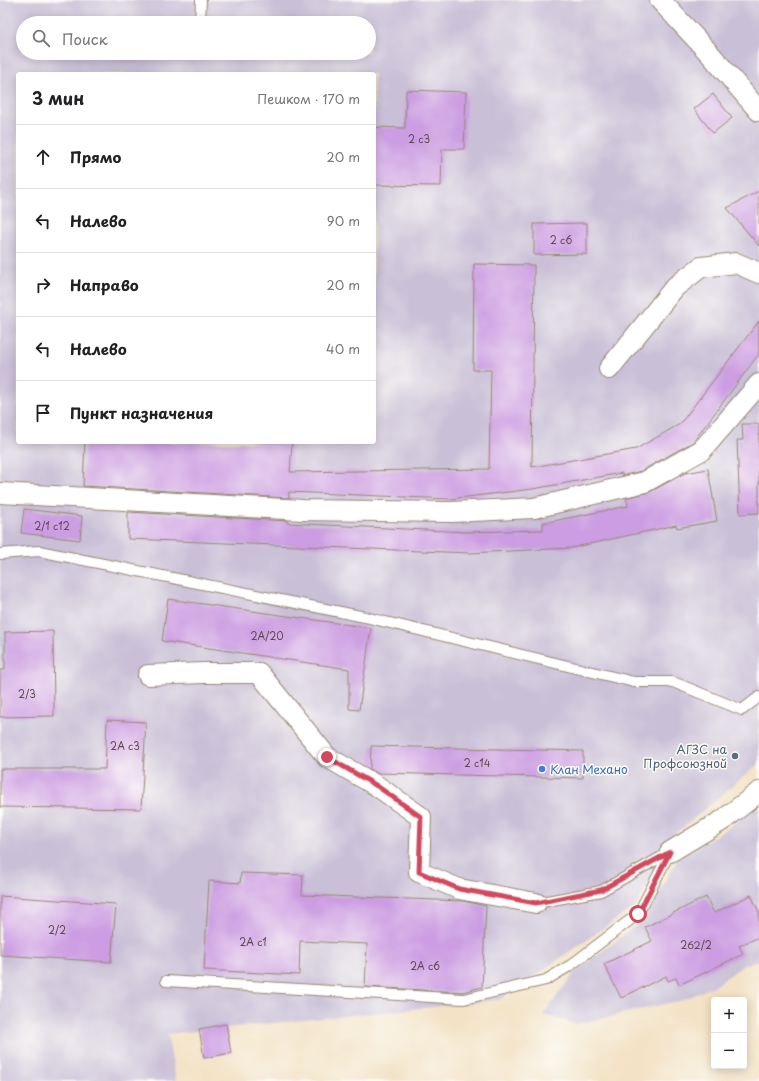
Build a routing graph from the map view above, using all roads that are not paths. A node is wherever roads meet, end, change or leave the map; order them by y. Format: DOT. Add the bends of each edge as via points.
graph roads {
  1 [pos="201,0"];
  2 [pos="660,0"];
  3 [pos="200,16"];
  4 [pos="759,112"];
  5 [pos="759,273"];
  6 [pos="608,369"];
  7 [pos="759,384"];
  8 [pos="0,493"];
  9 [pos="0,554"];
  10 [pos="148,676"];
  11 [pos="759,697"];
  12 [pos="759,792"];
  13 [pos="670,852"];
  14 [pos="536,903"];
  15 [pos="166,981"];
  1 -- 3 [label="lane"];
  2 -- 4 [label="street"];
  5 -- 6 [label="street" via="736,263 701,268 675,287"];
  7 -- 8 [label="street" via="702,450 645,482 534,508 451,512 303,510"];
  9 -- 11 [label="lane" via="39,551 365,617 634,682 673,682 742,710"];
  10 -- 14 [label="street" via="260,673 327,757 377,786 421,817 419,872 459,889"];
  12 -- 13 [label="street" via="723,820"];
  13 -- 14 [label="lane" via="601,890"];
  13 -- 15 [label="lane" via="638,914 571,965 546,980 464,999"];
}
